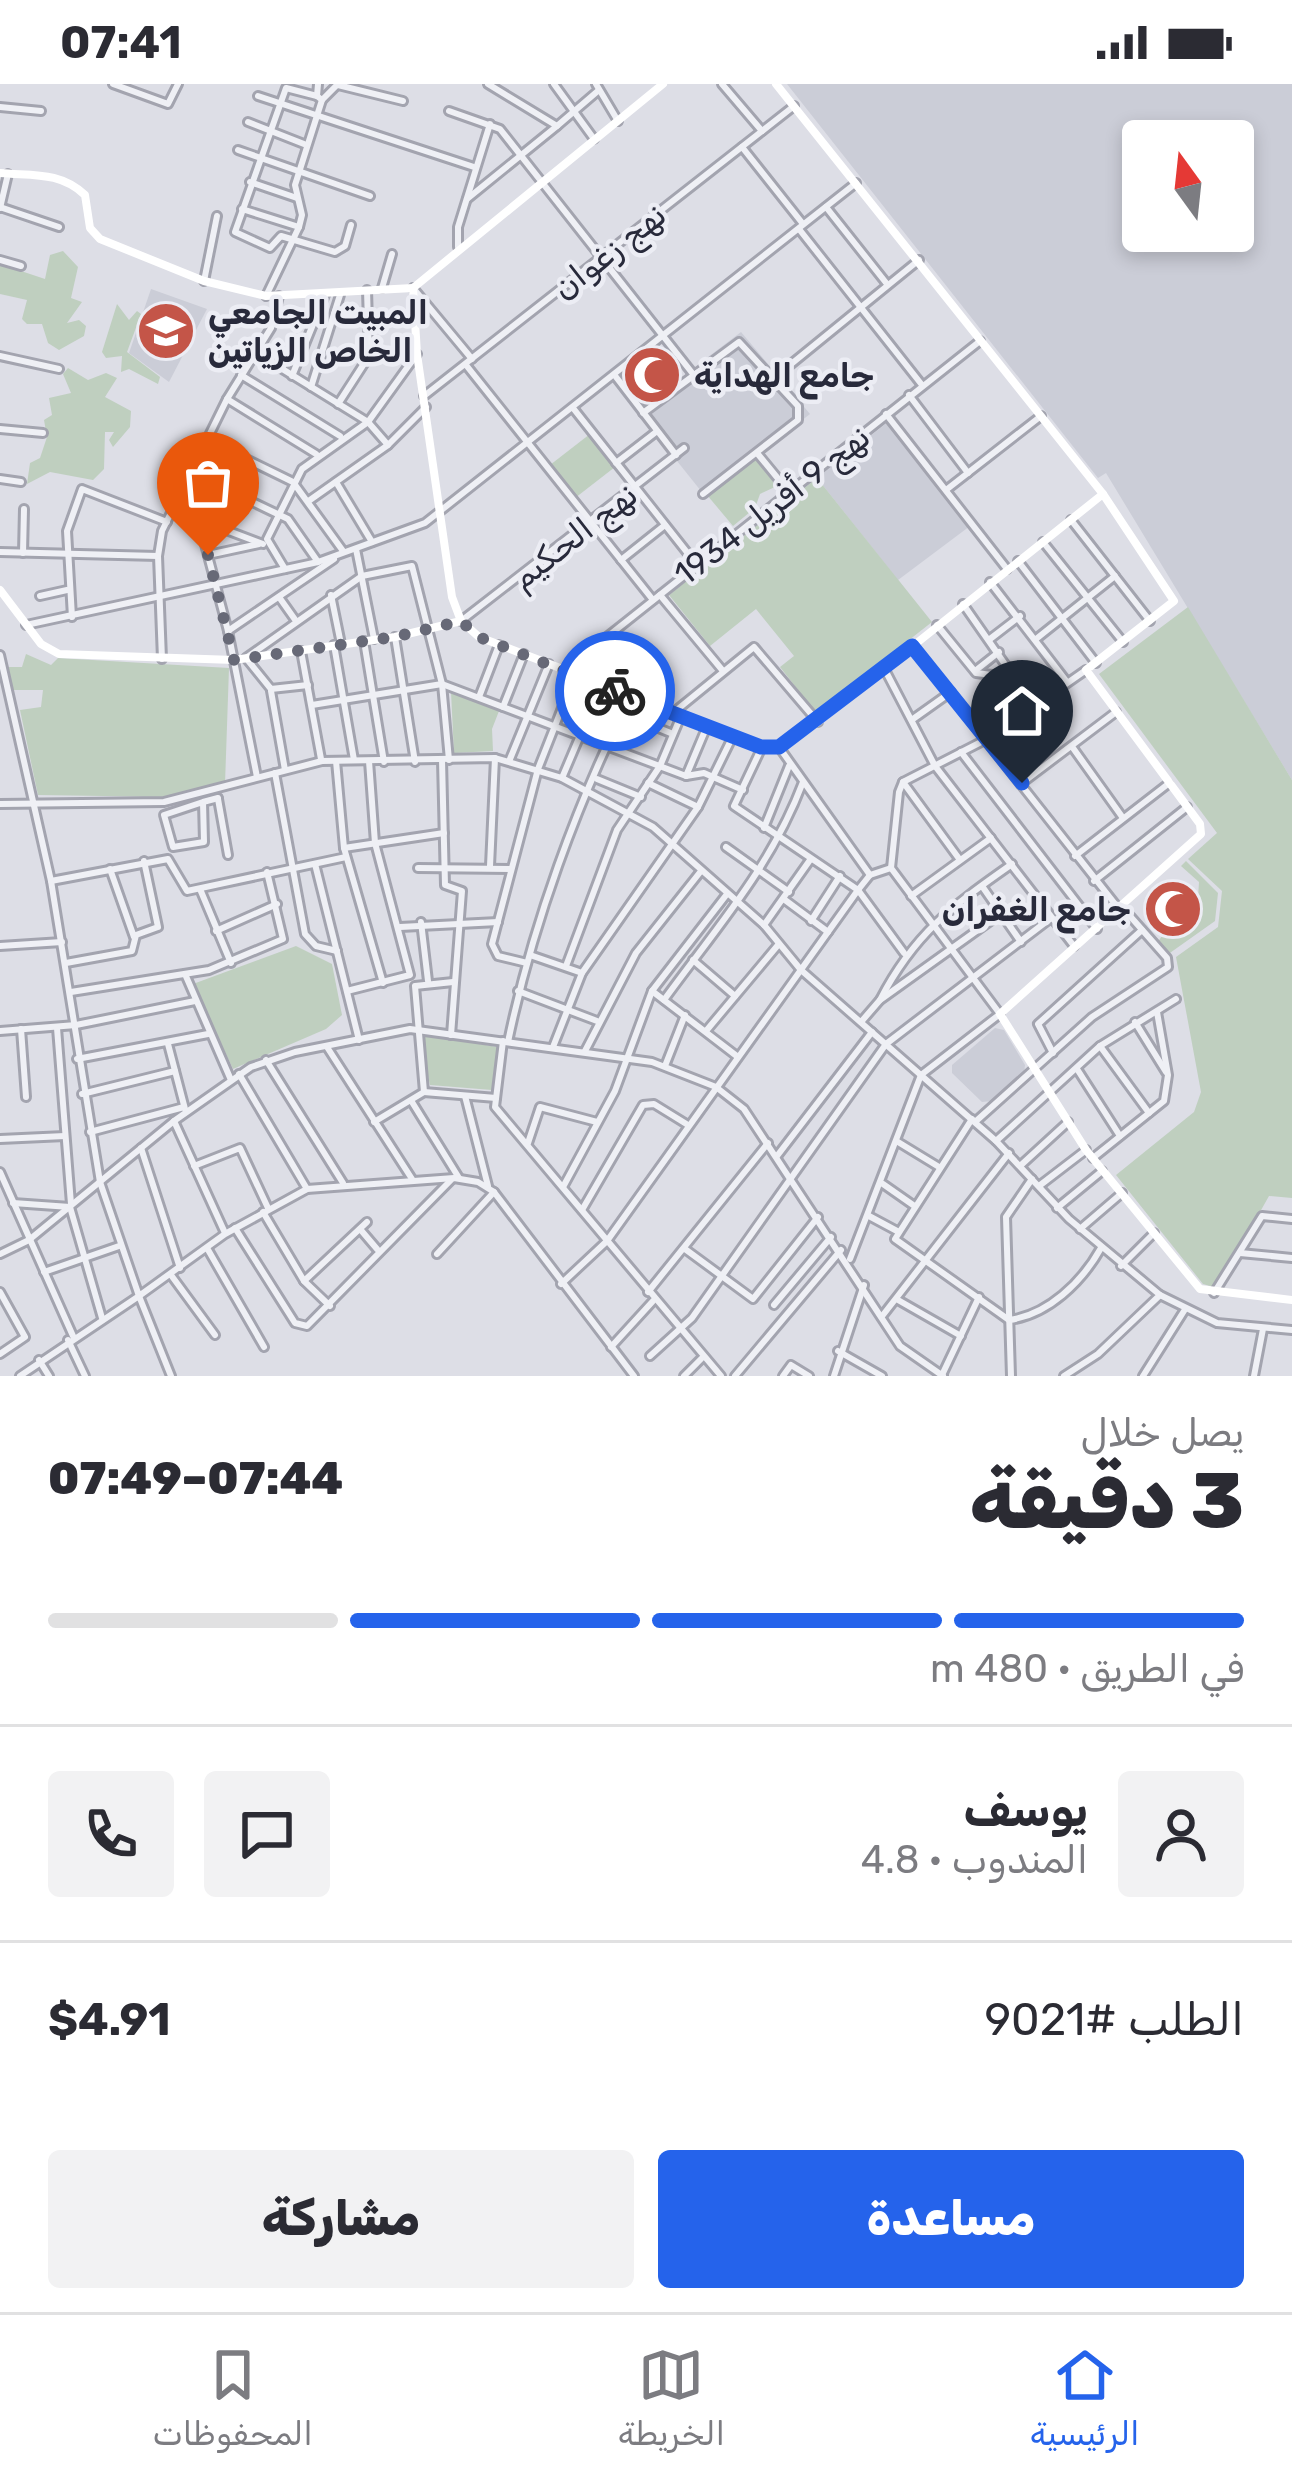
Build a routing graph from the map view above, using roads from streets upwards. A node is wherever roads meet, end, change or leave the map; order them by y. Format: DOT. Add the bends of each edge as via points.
graph roads {
  1 [pos="178,84"];
  2 [pos="319,84"];
  3 [pos="488,84"];
  4 [pos="554,84"];
  5 [pos="663,84"];
  6 [pos="722,84"];
  7 [pos="776,84"];
  8 [pos="118,85"];
  9 [pos="338,85"];
  10 [pos="597,87"];
  11 [pos="258,96"];
  12 [pos="319,98"];
  13 [pos="404,101"];
  14 [pos="280,105"];
  15 [pos="794,106"];
  16 [pos="0,107"];
  17 [pos="449,110"];
  18 [pos="41,111"];
  19 [pos="575,111"];
  20 [pos="317,117"];
  21 [pos="618,121"];
  22 [pos="248,122"];
  23 [pos="490,124"];
  24 [pos="557,126"];
  25 [pos="762,131"];
  26 [pos="271,132"];
  27 [pos="594,140"];
  28 [pos="304,144"];
  29 [pos="742,147"];
  30 [pos="238,151"];
  31 [pos="520,155"];
  32 [pos="262,158"];
  33 [pos="474,167"];
  34 [pos="298,170"];
  35 [pos="4,174"];
  36 [pos="250,182"];
  37 [pos="542,182"];
  38 [pos="856,183"];
  39 [pos="370,196"];
  40 [pos="297,198"];
  41 [pos="467,199"];
  42 [pos="0,207"];
  43 [pos="826,208"];
  44 [pos="242,209"];
  45 [pos="217,216"];
  46 [pos="351,225"];
  47 [pos="59,227"];
  48 [pos="299,227"];
  49 [pos="801,227"];
  50 [pos="294,241"];
  51 [pos="458,247"];
  52 [pos="392,254"];
  53 [pos="602,257"];
  54 [pos="0,260"];
  55 [pos="919,260"];
  56 [pos="21,266"];
  57 [pos="205,280"];
  58 [pos="888,285"];
  59 [pos="382,288"];
  60 [pos="413,288"];
  61 [pos="367,290"];
  62 [pos="325,295"];
  63 [pos="266,296"];
  64 [pos="279,296"];
  65 [pos="340,296"];
  66 [pos="861,308"];
  67 [pos="665,336"];
  68 [pos="981,340"];
  69 [pos="255,352"];
  70 [pos="417,354"];
  71 [pos="0,356"];
  72 [pos="469,362"];
  73 [pos="59,369"];
  74 [pos="694,374"];
  75 [pos="241,375"];
  76 [pos="615,375"];
  77 [pos="292,376"];
  78 [pos="774,378"];
  79 [pos="922,385"];
  80 [pos="311,387"];
  81 [pos="909,395"];
  82 [pos="227,399"];
  83 [pos="425,402"];
  84 [pos="338,404"];
  85 [pos="573,408"];
  86 [pos="643,413"];
  87 [pos="886,414"];
  88 [pos="1041,416"];
  89 [pos="368,422"];
  90 [pos="0,429"];
  91 [pos="657,431"];
  92 [pos="43,433"];
  93 [pos="341,437"];
  94 [pos="208,440"];
  95 [pos="529,444"];
  96 [pos="388,446"];
  97 [pos="684,448"];
  98 [pos="757,453"];
  99 [pos="676,454"];
  100 [pos="317,455"];
  101 [pos="616,463"];
  102 [pos="968,473"];
  103 [pos="194,474"];
  104 [pos="0,479"];
  105 [pos="21,482"];
  106 [pos="293,482"];
  107 [pos="336,482"];
  108 [pos="190,484"];
  109 [pos="635,487"];
  110 [pos="946,490"];
  111 [pos="790,493"];
  112 [pos="703,494"];
  113 [pos="1103,494"];
  114 [pos="310,500"];
  115 [pos="24,509"];
  116 [pos="278,514"];
  117 [pos="440,514"];
  118 [pos="197,519"];
  119 [pos="1071,520"];
  120 [pos="167,522"];
  121 [pos="591,522"];
  122 [pos="665,525"];
  123 [pos="372,542"];
  124 [pos="1043,542"];
  125 [pos="265,543"];
  126 [pos="356,548"];
  127 [pos="0,552"];
  128 [pos="344,552"];
  129 [pos="23,553"];
  130 [pos="67,554"];
  131 [pos="208,555"];
  132 [pos="158,556"];
  133 [pos="621,560"];
  134 [pos="318,562"];
  135 [pos="1018,562"];
  136 [pos="697,565"];
  137 [pos="1007,569"];
  138 [pos="285,570"];
  139 [pos="362,576"];
  140 [pos="1115,576"];
  141 [pos="990,582"];
  142 [pos="217,586"];
  143 [pos="0,590"];
  144 [pos="67,590"];
  145 [pos="331,595"];
  146 [pos="40,596"];
  147 [pos="279,597"];
  148 [pos="656,597"];
  149 [pos="160,598"];
  150 [pos="1088,598"];
  151 [pos="963,604"];
  152 [pos="1020,616"];
  153 [pos="72,617"];
  154 [pos="1063,620"];
  155 [pos="296,621"];
  156 [pos="461,621"];
  157 [pos="1151,623"];
  158 [pos="26,626"];
  159 [pos="937,626"];
  160 [pos="429,630"];
  161 [pos="228,631"];
  162 [pos="394,637"];
  163 [pos="990,639"];
  164 [pos="1036,639"];
  165 [pos="369,640"];
  166 [pos="1124,643"];
  167 [pos="500,644"];
  168 [pos="338,645"];
  169 [pos="912,646"];
  170 [pos="301,651"];
  171 [pos="999,652"];
  172 [pos="524,654"];
  173 [pos="0,656"];
  174 [pos="162,658"];
  175 [pos="246,658"];
  176 [pos="234,660"];
  177 [pos="1096,663"];
  178 [pos="549,664"];
  179 [pos="884,668"];
  180 [pos="564,670"];
  181 [pos="1086,670"];
  182 [pos="723,671"];
  183 [pos="975,671"];
  184 [pos="575,675"];
  185 [pos="1067,682"];
  186 [pos="442,684"];
  187 [pos="308,685"];
  188 [pos="602,686"];
  189 [pos="271,689"];
  190 [pos="403,690"];
  191 [pos="951,692"];
  192 [pos="371,695"];
  193 [pos="630,697"];
  194 [pos="479,698"];
  195 [pos="343,699"];
  196 [pos="312,705"];
  197 [pos="503,706"];
  198 [pos="1034,706"];
  199 [pos="1116,712"];
  200 [pos="622,713"];
  201 [pos="677,715"];
  202 [pos="527,716"];
  203 [pos="1018,717"];
  204 [pos="913,719"];
  205 [pos="818,722"];
  206 [pos="553,726"];
  207 [pos="707,726"];
  208 [pos="673,734"];
  209 [pos="580,736"];
  210 [pos="733,736"];
  211 [pos="987,739"];
  212 [pos="608,746"];
  213 [pos="761,747"];
  214 [pos="779,747"];
  215 [pos="1072,747"];
  216 [pos="961,752"];
  217 [pos="495,758"];
  218 [pos="336,760"];
  219 [pos="354,760"];
  220 [pos="369,760"];
  221 [pos="446,760"];
  222 [pos="510,760"];
  223 [pos="322,761"];
  224 [pos="384,762"];
  225 [pos="415,762"];
  226 [pos="660,766"];
  227 [pos="789,766"];
  228 [pos="935,766"];
  229 [pos="538,769"];
  230 [pos="285,770"];
  231 [pos="274,772"];
  232 [pos="686,776"];
  233 [pos="257,777"];
  234 [pos="716,777"];
  235 [pos="562,778"];
  236 [pos="597,779"];
  237 [pos="803,782"];
  238 [pos="903,782"];
  239 [pos="648,783"];
  240 [pos="1022,783"];
  241 [pos="1168,784"];
  242 [pos="743,790"];
  243 [pos="591,791"];
  244 [pos="217,794"];
  245 [pos="641,797"];
  246 [pos="32,800"];
  247 [pos="203,802"];
  248 [pos="0,804"];
  249 [pos="698,807"];
  250 [pos="1187,807"];
  251 [pos="631,812"];
  252 [pos="1123,818"];
  253 [pos="764,828"];
  254 [pos="444,833"];
  255 [pos="782,838"];
  256 [pos="992,838"];
  257 [pos="375,843"];
  258 [pos="671,846"];
  259 [pos="726,847"];
  260 [pos="345,852"];
  261 [pos="228,855"];
  262 [pos="1075,856"];
  263 [pos="811,858"];
  264 [pos="960,860"];
  265 [pos="144,861"];
  266 [pos="315,864"];
  267 [pos="1012,864"];
  268 [pos="490,866"];
  269 [pos="444,867"];
  270 [pos="110,868"];
  271 [pos="294,868"];
  272 [pos="418,868"];
  273 [pos="891,868"];
  274 [pos="511,869"];
  275 [pos="701,871"];
  276 [pos="267,872"];
  277 [pos="761,872"];
  278 [pos="870,875"];
  279 [pos="840,876"];
  280 [pos="51,881"];
  281 [pos="1094,881"];
  282 [pos="981,885"];
  283 [pos="200,889"];
  284 [pos="859,890"];
  285 [pos="728,892"];
  286 [pos="787,896"];
  287 [pos="911,896"];
  288 [pos="740,903"];
  289 [pos="277,904"];
  290 [pos="1121,908"];
  291 [pos="1000,914"];
  292 [pos="1051,918"];
  293 [pos="463,920"];
  294 [pos="811,921"];
  295 [pos="422,922"];
  296 [pos="498,922"];
  297 [pos="932,923"];
  298 [pos="764,925"];
  299 [pos="398,927"];
  300 [pos="1096,929"];
  301 [pos="1142,930"];
  302 [pos="216,932"];
  303 [pos="828,932"];
  304 [pos="134,937"];
  305 [pos="62,941"];
  306 [pos="1021,941"];
  307 [pos="778,945"];
  308 [pos="0,946"];
  309 [pos="1076,948"];
  310 [pos="337,951"];
  311 [pos="951,951"];
  312 [pos="904,953"];
  313 [pos="529,959"];
  314 [pos="693,960"];
  315 [pos="66,964"];
  316 [pos="231,964"];
  317 [pos="566,966"];
  318 [pos="801,970"];
  319 [pos="582,973"];
  320 [pos="185,974"];
  321 [pos="410,977"];
  322 [pos="971,977"];
  323 [pos="428,980"];
  324 [pos="454,982"];
  325 [pos="382,983"];
  326 [pos="418,983"];
  327 [pos="518,991"];
  328 [pos="71,992"];
  329 [pos="347,992"];
  330 [pos="652,992"];
  331 [pos="735,996"];
  332 [pos="1176,999"];
  333 [pos="664,1000"];
  334 [pos="880,1000"];
  335 [pos="195,1001"];
  336 [pos="566,1008"];
  337 [pos="1156,1010"];
  338 [pos="1000,1014"];
  339 [pos="686,1015"];
  340 [pos="597,1021"];
  341 [pos="1135,1022"];
  342 [pos="860,1023"];
  343 [pos="76,1025"];
  344 [pos="57,1028"];
  345 [pos="21,1029"];
  346 [pos="419,1029"];
  347 [pos="0,1030"];
  348 [pos="706,1031"];
  349 [pos="872,1032"];
  350 [pos="208,1034"];
  351 [pos="451,1035"];
  352 [pos="359,1040"];
  353 [pos="506,1041"];
  354 [pos="168,1044"];
  355 [pos="886,1044"];
  356 [pos="1100,1046"];
  357 [pos="326,1047"];
  358 [pos="553,1047"];
  359 [pos="585,1052"];
  360 [pos="1053,1053"];
  361 [pos="627,1057"];
  362 [pos="738,1058"];
  363 [pos="77,1059"];
  364 [pos="266,1060"];
  365 [pos="665,1066"];
  366 [pos="1035,1068"];
  367 [pos="1076,1068"];
  368 [pos="175,1070"];
  369 [pos="921,1075"];
  370 [pos="1168,1075"];
  371 [pos="235,1077"];
  372 [pos="716,1087"];
  373 [pos="1051,1091"];
  374 [pos="424,1092"];
  375 [pos="82,1094"];
  376 [pos="465,1096"];
  377 [pos="26,1097"];
  378 [pos="496,1098"];
  379 [pos="412,1102"];
  380 [pos="185,1110"];
  381 [pos="1149,1114"];
  382 [pos="974,1120"];
  383 [pos="174,1121"];
  384 [pos="1068,1122"];
  385 [pos="374,1123"];
  386 [pos="598,1123"];
  387 [pos="688,1125"];
  388 [pos="90,1132"];
  389 [pos="65,1136"];
  390 [pos="1120,1136"];
  391 [pos="0,1139"];
  392 [pos="996,1141"];
  393 [pos="898,1142"];
  394 [pos="529,1143"];
  395 [pos="768,1144"];
  396 [pos="141,1148"];
  397 [pos="1009,1154"];
  398 [pos="1089,1154"];
  399 [pos="776,1156"];
  400 [pos="194,1166"];
  401 [pos="1020,1166"];
  402 [pos="939,1167"];
  403 [pos="1102,1171"];
  404 [pos="0,1172"];
  405 [pos="456,1178"];
  406 [pos="412,1179"];
  407 [pos="794,1181"];
  408 [pos="100,1182"];
  409 [pos="343,1183"];
  410 [pos="1036,1183"];
  411 [pos="883,1184"];
  412 [pos="563,1187"];
  413 [pos="307,1189"];
  414 [pos="491,1190"];
  415 [pos="1122,1193"];
  416 [pos="13,1202"];
  417 [pos="913,1205"];
  418 [pos="70,1206"];
  419 [pos="1057,1208"];
  420 [pos="266,1210"];
  421 [pos="582,1210"];
  422 [pos="869,1216"];
  423 [pos="819,1217"];
  424 [pos="1292,1219"];
  425 [pos="235,1228"];
  426 [pos="1080,1229"];
  427 [pos="897,1231"];
  428 [pos="225,1234"];
  429 [pos="1154,1234"];
  430 [pos="831,1237"];
  431 [pos="29,1240"];
  432 [pos="607,1241"];
  433 [pos="119,1246"];
  434 [pos="207,1248"];
  435 [pos="1101,1248"];
  436 [pos="378,1249"];
  437 [pos="685,1249"];
  438 [pos="841,1250"];
  439 [pos="1240,1253"];
  440 [pos="0,1254"];
  441 [pos="437,1254"];
  442 [pos="82,1257"];
  443 [pos="1292,1258"];
  444 [pos="927,1260"];
  445 [pos="849,1261"];
  446 [pos="1121,1266"];
  447 [pos="180,1268"];
  448 [pos="44,1272"];
  449 [pos="171,1274"];
  450 [pos="723,1276"];
  451 [pos="304,1281"];
  452 [pos="561,1284"];
  453 [pos="864,1285"];
  454 [pos="0,1292"];
  455 [pos="1214,1293"];
  456 [pos="1160,1295"];
  457 [pos="139,1296"];
  458 [pos="651,1296"];
  459 [pos="979,1298"];
  460 [pos="898,1300"];
  461 [pos="1292,1300"];
  462 [pos="775,1305"];
  463 [pos="330,1306"];
  464 [pos="1184,1311"];
  465 [pos="883,1315"];
  466 [pos="102,1318"];
  467 [pos="1009,1320"];
  468 [pos="1263,1329"];
  469 [pos="678,1330"];
  470 [pos="1292,1330"];
  471 [pos="215,1335"];
  472 [pos="961,1336"];
  473 [pos="70,1338"];
  474 [pos="264,1347"];
  475 [pos="611,1347"];
  476 [pos="838,1351"];
  477 [pos="0,1354"];
  478 [pos="650,1356"];
  479 [pos="701,1359"];
  480 [pos="39,1360"];
  481 [pos="939,1375"];
  482 [pos="20,1376"];
  483 [pos="50,1376"];
  484 [pos="85,1376"];
  485 [pos="171,1376"];
  486 [pos="634,1376"];
  487 [pos="684,1376"];
  488 [pos="721,1376"];
  489 [pos="735,1376"];
  490 [pos="783,1376"];
  491 [pos="809,1376"];
  492 [pos="834,1376"];
  493 [pos="882,1376"];
  494 [pos="1011,1376"];
  495 [pos="1064,1376"];
  496 [pos="1143,1376"];
  497 [pos="1254,1376"];
  1 -- 8 [label="street" via="168,104"];
  2 -- 12 [label="street"];
  3 -- 24 [label="street"];
  4 -- 19 [label="street"];
  5 -- 21 [label="street"];
  6 -- 25 [label="street"];
  7 -- 15 [label="street"];
  9 -- 12 [label="street"];
  9 -- 13 [label="street"];
  10 -- 19 [label="street"];
  10 -- 21 [label="street"];
  11 -- 14 [label="street"];
  12 -- 14 [label="street" via="288,87"];
  12 -- 20 [label="street"];
  14 -- 20 [label="street"];
  14 -- 26 [label="street"];
  15 -- 25 [label="street, نهج زغوان"];
  15 -- 38 [label="street"];
  16 -- 18 [label="street"];
  17 -- 23 [label="street"];
  19 -- 24 [label="street"];
  19 -- 27 [label="street"];
  20 -- 28 [label="street"];
  20 -- 33 [label="street"];
  21 -- 27 [label="street"];
  22 -- 26 [label="street"];
  23 -- 31 [label="street"];
  23 -- 33 [label="street"];
  24 -- 31 [label="street"];
  25 -- 29 [label="street, نهج زغوان"];
  26 -- 28 [label="street"];
  26 -- 32 [label="street"];
  27 -- 37 [label="street"];
  28 -- 34 [label="street"];
  29 -- 49 [label="street"];
  29 -- 53 [label="street, نهج زغوان"];
  30 -- 32 [label="street"];
  31 -- 37 [label="street"];
  31 -- 41 [label="street"];
  32 -- 34 [label="street"];
  32 -- 36 [label="street"];
  33 -- 41 [label="street"];
  34 -- 39 [label="street"];
  34 -- 40 [label="street"];
  35 -- 42 [label="street"];
  35 -- 57 [label="street" via="68,183 85,195 100,239"];
  36 -- 40 [label="street"];
  36 -- 44 [label="street"];
  37 -- 51 [label="street"];
  37 -- 53 [label="street"];
  38 -- 43 [label="street"];
  38 -- 55 [label="street"];
  40 -- 48 [label="street"];
  41 -- 51 [label="street"];
  42 -- 47 [label="street"];
  43 -- 49 [label="street"];
  43 -- 58 [label="street"];
  44 -- 48 [label="street"];
  44 -- 50 [label="street" via="237,234 271,248 280,236"];
  45 -- 57 [label="street"];
  46 -- 50 [label="street" via="339,252"];
  48 -- 50 [label="street"];
  49 -- 66 [label="street"];
  49 -- 67 [label="street"];
  50 -- 63 [label="street"];
  51 -- 60 [label="street"];
  52 -- 59 [label="street"];
  53 -- 67 [label="street"];
  53 -- 72 [label="street, نهج زغوان"];
  54 -- 56 [label="street"];
  55 -- 58 [label="street"];
  55 -- 68 [label="street"];
  57 -- 63 [label="street"];
  58 -- 66 [label="street"];
  59 -- 60 [label="street"];
  59 -- 61 [label="street"];
  60 -- 70 [label="street"];
  60 -- 72 [label="street"];
  61 -- 65 [label="street"];
  61 -- 84 [label="street" via="369,356"];
  62 -- 64 [label="street"];
  62 -- 65 [label="street"];
  62 -- 77 [label="street"];
  63 -- 64 [label="street"];
  64 -- 69 [label="street"];
  65 -- 80 [label="street"];
  66 -- 78 [label="street"];
  66 -- 79 [label="street"];
  67 -- 74 [label="street"];
  67 -- 76 [label="street"];
  68 -- 79 [label="street, نهج 9 أفريل 1934"];
  68 -- 88 [label="street"];
  69 -- 75 [label="street"];
  69 -- 77 [label="street"];
  70 -- 83 [label="street"];
  70 -- 89 [label="street"];
  71 -- 73 [label="street"];
  72 -- 83 [label="street, نهج زغوان"];
  72 -- 95 [label="street"];
  74 -- 78 [label="street" via="739,342"];
  74 -- 86 [label="street"];
  75 -- 82 [label="street"];
  75 -- 93 [label="street"];
  76 -- 85 [label="street"];
  76 -- 86 [label="street"];
  77 -- 80 [label="street"];
  78 -- 98 [label="street" via="800,417"];
  79 -- 81 [label="street, نهج 9 أفريل 1934"];
  80 -- 84 [label="street"];
  81 -- 87 [label="street, نهج 9 أفريل 1934"];
  81 -- 102 [label="street"];
  82 -- 94 [label="street"];
  82 -- 100 [label="street"];
  83 -- 96 [label="street, نهج زغوان"];
  83 -- 117 [label="street"];
  84 -- 89 [label="street"];
  85 -- 95 [label="street"];
  85 -- 101 [label="street"];
  86 -- 91 [label="street"];
  87 -- 110 [label="street"];
  87 -- 111 [label="street, نهج 9 أفريل 1934"];
  88 -- 102 [label="street"];
  88 -- 113 [label="street"];
  89 -- 93 [label="street"];
  89 -- 96 [label="street"];
  90 -- 92 [label="street"];
  91 -- 99 [label="street"];
  91 -- 101 [label="street"];
  93 -- 100 [label="street"];
  94 -- 103 [label="street"];
  94 -- 106 [label="street"];
  95 -- 117 [label="street"];
  95 -- 121 [label="street"];
  96 -- 107 [label="street, نهج زغوان"];
  97 -- 99 [label="street, نهج الحكيم"];
  98 -- 111 [label="street"];
  98 -- 112 [label="street"];
  99 -- 109 [label="street, نهج الحكيم"];
  100 -- 106 [label="street"];
  101 -- 109 [label="street"];
  102 -- 110 [label="street"];
  103 -- 108 [label="street"];
  103 -- 116 [label="street"];
  104 -- 105 [label="street"];
  106 -- 114 [label="street"];
  106 -- 116 [label="street"];
  107 -- 114 [label="street, نهج زغوان"];
  107 -- 123 [label="street"];
  108 -- 118 [label="street"];
  108 -- 120 [label="street"];
  109 -- 121 [label="street, نهج الحكيم"];
  109 -- 122 [label="street"];
  110 -- 137 [label="street"];
  111 -- 136 [label="street, نهج 9 أفريل 1934"];
  113 -- 119 [label="street"];
  113 -- 157 [label="street" via="1174,597"];
  114 -- 128 [label="street"];
  115 -- 129 [label="street"];
  116 -- 125 [label="street"];
  116 -- 134 [label="street"];
  117 -- 123 [label="street"];
  117 -- 156 [label="street"];
  118 -- 125 [label="street"];
  118 -- 131 [label="street"];
  119 -- 124 [label="street"];
  119 -- 140 [label="street"];
  120 -- 130 [label="street" via="83,488"];
  120 -- 132 [label="street"];
  121 -- 133 [label="street"];
  121 -- 156 [label="street, نهج الحكيم"];
  122 -- 133 [label="street"];
  122 -- 136 [label="street"];
  123 -- 126 [label="street"];
  124 -- 135 [label="street"];
  124 -- 150 [label="street"];
  125 -- 131 [label="street"];
  125 -- 138 [label="street"];
  126 -- 128 [label="street"];
  126 -- 139 [label="street"];
  127 -- 129 [label="street"];
  128 -- 134 [label="street"];
  128 -- 147 [label="street"];
  129 -- 130 [label="street"];
  130 -- 132 [label="street"];
  130 -- 144 [label="street"];
  131 -- 142 [label="street"];
  132 -- 149 [label="street"];
  133 -- 148 [label="street"];
  134 -- 138 [label="street"];
  135 -- 137 [label="street"];
  135 -- 154 [label="street"];
  136 -- 148 [label="street, نهج 9 أفريل 1934"];
  137 -- 141 [label="street"];
  138 -- 142 [label="street"];
  139 -- 145 [label="street"];
  139 -- 160 [label="street" via="412,566"];
  139 -- 165 [label="street"];
  140 -- 150 [label="street"];
  140 -- 157 [label="street"];
  141 -- 151 [label="street"];
  141 -- 152 [label="street"];
  142 -- 149 [label="street"];
  142 -- 161 [label="street"];
  143 -- 158 [label="street"];
  144 -- 146 [label="street"];
  144 -- 153 [label="street"];
  145 -- 155 [label="street"];
  145 -- 168 [label="street"];
  147 -- 155 [label="street"];
  147 -- 161 [label="street"];
  148 -- 180 [label="street, نهج 9 أفريل 1934"];
  148 -- 182 [label="street"];
  149 -- 153 [label="street"];
  149 -- 174 [label="street"];
  150 -- 154 [label="street"];
  150 -- 166 [label="street"];
  151 -- 159 [label="street"];
  151 -- 163 [label="street"];
  152 -- 163 [label="street"];
  152 -- 164 [label="street"];
  153 -- 158 [label="street"];
  154 -- 164 [label="street"];
  154 -- 177 [label="street"];
  155 -- 175 [label="street"];
  156 -- 160 [label="street"];
  156 -- 167 [label="street"];
  157 -- 166 [label="street"];
  158 -- 174 [label="street" via="52,652"];
  159 -- 169 [label="street"];
  159 -- 183 [label="street"];
  160 -- 162 [label="street"];
  160 -- 186 [label="street"];
  161 -- 176 [label="street"];
  162 -- 165 [label="street"];
  162 -- 190 [label="street"];
  163 -- 171 [label="street"];
  164 -- 185 [label="street"];
  165 -- 168 [label="street"];
  165 -- 192 [label="street"];
  166 -- 177 [label="street"];
  167 -- 172 [label="street"];
  167 -- 194 [label="street"];
  168 -- 170 [label="street"];
  168 -- 195 [label="street"];
  169 -- 179 [label="street"];
  169 -- 191 [label="street"];
  170 -- 175 [label="street"];
  170 -- 187 [label="street"];
  171 -- 183 [label="street"];
  171 -- 198 [label="street"];
  172 -- 178 [label="street"];
  172 -- 197 [label="street"];
  173 -- 246 [label="street"];
  174 -- 176 [label="street"];
  175 -- 176 [label="street"];
  175 -- 189 [label="street"];
  176 -- 233 [label="street"];
  177 -- 181 [label="street"];
  178 -- 180 [label="street"];
  178 -- 202 [label="street"];
  179 -- 204 [label="street"];
  179 -- 205 [label="street"];
  180 -- 184 [label="street"];
  181 -- 185 [label="street"];
  181 -- 199 [label="street"];
  182 -- 201 [label="street"];
  182 -- 205 [label="street" via="755,647"];
  183 -- 203 [label="street" via="992,675"];
  184 -- 188 [label="street"];
  184 -- 206 [label="street"];
  185 -- 198 [label="street"];
  186 -- 190 [label="street"];
  186 -- 194 [label="street"];
  186 -- 221 [label="street"];
  187 -- 189 [label="street"];
  187 -- 196 [label="street"];
  188 -- 193 [label="street"];
  188 -- 209 [label="street"];
  189 -- 230 [label="street"];
  190 -- 192 [label="street"];
  190 -- 225 [label="street"];
  191 -- 204 [label="street"];
  191 -- 211 [label="street"];
  192 -- 195 [label="street"];
  192 -- 224 [label="street"];
  193 -- 200 [label="street"];
  193 -- 201 [label="street"];
  194 -- 197 [label="street"];
  195 -- 196 [label="street"];
  195 -- 219 [label="street"];
  196 -- 223 [label="street"];
  197 -- 202 [label="street"];
  198 -- 203 [label="street"];
  199 -- 215 [label="street"];
  199 -- 241 [label="street"];
  200 -- 208 [label="street"];
  200 -- 212 [label="street"];
  201 -- 207 [label="street"];
  201 -- 208 [label="street"];
  202 -- 206 [label="street"];
  202 -- 222 [label="street"];
  203 -- 211 [label="street"];
  204 -- 228 [label="street"];
  205 -- 214 [label="street"];
  206 -- 209 [label="street"];
  206 -- 229 [label="street"];
  207 -- 210 [label="street"];
  207 -- 232 [label="street"];
  208 -- 226 [label="street"];
  209 -- 212 [label="street"];
  209 -- 235 [label="street"];
  210 -- 213 [label="street"];
  210 -- 234 [label="street"];
  211 -- 216 [label="street"];
  211 -- 240 [label="street"];
  212 -- 226 [label="street"];
  212 -- 236 [label="street"];
  213 -- 214 [label="street"];
  213 -- 242 [label="street"];
  214 -- 227 [label="street"];
  215 -- 240 [label="street"];
  215 -- 252 [label="street"];
  216 -- 228 [label="street"];
  216 -- 300 [label="street"];
  217 -- 221 [label="street"];
  217 -- 222 [label="street"];
  217 -- 268 [label="street"];
  218 -- 219 [label="street"];
  218 -- 223 [label="street"];
  218 -- 260 [label="street"];
  219 -- 220 [label="street"];
  220 -- 224 [label="street"];
  220 -- 257 [label="street"];
  221 -- 225 [label="street"];
  221 -- 254 [label="street"];
  222 -- 229 [label="street"];
  223 -- 230 [label="street"];
  224 -- 225 [label="street"];
  226 -- 232 [label="street"];
  226 -- 239 [label="street"];
  227 -- 237 [label="street"];
  227 -- 253 [label="street"];
  228 -- 238 [label="street"];
  228 -- 256 [label="street"];
  229 -- 235 [label="street"];
  229 -- 274 [label="street"];
  230 -- 231 [label="street"];
  231 -- 233 [label="street"];
  231 -- 271 [label="street"];
  232 -- 234 [label="street"];
  233 -- 244 [label="street"];
  234 -- 242 [label="street"];
  234 -- 249 [label="street"];
  235 -- 243 [label="street"];
  236 -- 243 [label="street"];
  236 -- 245 [label="street"];
  237 -- 255 [label="street"];
  237 -- 278 [label="street"];
  238 -- 264 [label="street"];
  238 -- 273 [label="street"];
  239 -- 245 [label="street"];
  239 -- 249 [label="street"];
  240 -- 262 [label="street"];
  241 -- 250 [label="street"];
  241 -- 252 [label="street"];
  242 -- 253 [label="street" via="734,806"];
  243 -- 251 [label="street"];
  243 -- 313 [label="street"];
  244 -- 246 [label="street" via="164,802"];
  244 -- 247 [label="street"];
  244 -- 261 [label="street"];
  245 -- 251 [label="street"];
  246 -- 248 [label="street"];
  246 -- 280 [label="street"];
  247 -- 247 [label="street" via="164,814 175,848 204,842"];
  249 -- 258 [label="street"];
  250 -- 281 [label="street"];
  250 -- 290 [label="street" via="1200,838"];
  251 -- 258 [label="street"];
  251 -- 317 [label="street"];
  252 -- 262 [label="street"];
  253 -- 255 [label="street"];
  254 -- 257 [label="street"];
  254 -- 269 [label="street"];
  255 -- 263 [label="street"];
  255 -- 277 [label="street"];
  256 -- 264 [label="street"];
  256 -- 267 [label="street"];
  257 -- 260 [label="street"];
  257 -- 299 [label="street"];
  258 -- 275 [label="street"];
  258 -- 319 [label="street"];
  259 -- 277 [label="street"];
  260 -- 266 [label="street"];
  260 -- 325 [label="street"];
  262 -- 281 [label="street"];
  263 -- 279 [label="street"];
  263 -- 286 [label="street"];
  264 -- 287 [label="street"];
  265 -- 270 [label="street"];
  265 -- 283 [label="street" via="172,860 184,890"];
  265 -- 304 [label="street" via="159,926"];
  266 -- 271 [label="street"];
  266 -- 310 [label="street"];
  267 -- 282 [label="street"];
  267 -- 292 [label="street"];
  268 -- 269 [label="street"];
  268 -- 274 [label="street"];
  269 -- 272 [label="street"];
  269 -- 293 [label="street" via="445,885 462,891"];
  270 -- 280 [label="street"];
  270 -- 304 [label="street"];
  271 -- 276 [label="street"];
  271 -- 310 [label="street" via="308,939"];
  273 -- 278 [label="street"];
  273 -- 287 [label="street"];
  274 -- 296 [label="street"];
  275 -- 285 [label="street"];
  275 -- 340 [label="street" via="636,953"];
  276 -- 283 [label="street"];
  276 -- 289 [label="street"];
  277 -- 286 [label="street"];
  277 -- 288 [label="street"];
  278 -- 284 [label="street"];
  279 -- 284 [label="street"];
  279 -- 294 [label="street"];
  280 -- 305 [label="street"];
  281 -- 290 [label="street"];
  282 -- 291 [label="street"];
  282 -- 297 [label="street"];
  283 -- 302 [label="street"];
  284 -- 303 [label="street"];
  284 -- 312 [label="street"];
  285 -- 288 [label="street"];
  285 -- 330 [label="street"];
  286 -- 294 [label="street"];
  286 -- 298 [label="street"];
  287 -- 297 [label="street"];
  288 -- 298 [label="street"];
  288 -- 314 [label="street"];
  289 -- 302 [label="street"];
  289 -- 316 [label="street" via="283,939"];
  290 -- 300 [label="street"];
  290 -- 301 [label="street"];
  291 -- 306 [label="street"];
  291 -- 311 [label="street"];
  292 -- 306 [label="street"];
  292 -- 309 [label="street"];
  293 -- 295 [label="street"];
  293 -- 296 [label="street"];
  293 -- 324 [label="street"];
  294 -- 303 [label="street"];
  295 -- 299 [label="street"];
  295 -- 323 [label="street"];
  296 -- 313 [label="street" via="495,954"];
  297 -- 311 [label="street"];
  297 -- 312 [label="street"];
  298 -- 307 [label="street"];
  299 -- 321 [label="street"];
  300 -- 309 [label="street"];
  301 -- 360 [label="street" via="1037,1024"];
  301 -- 360 [label="street" via="1168,968 1105,1007"];
  302 -- 316 [label="street"];
  303 -- 318 [label="street"];
  304 -- 315 [label="street" via="132,951"];
  305 -- 308 [label="street"];
  305 -- 315 [label="street"];
  306 -- 322 [label="street"];
  307 -- 318 [label="street"];
  307 -- 331 [label="street"];
  309 -- 338 [label="street"];
  310 -- 329 [label="street"];
  311 -- 322 [label="street"];
  311 -- 334 [label="street"];
  312 -- 334 [label="street"];
  313 -- 317 [label="street"];
  313 -- 327 [label="street"];
  314 -- 331 [label="street"];
  314 -- 333 [label="street"];
  315 -- 328 [label="street"];
  316 -- 320 [label="street"];
  317 -- 319 [label="street"];
  318 -- 342 [label="street"];
  318 -- 362 [label="street"];
  319 -- 336 [label="street"];
  320 -- 328 [label="street"];
  320 -- 335 [label="street"];
  321 -- 325 [label="street"];
  321 -- 326 [label="street"];
  322 -- 338 [label="street"];
  322 -- 355 [label="street"];
  323 -- 324 [label="street"];
  323 -- 326 [label="street"];
  324 -- 351 [label="street"];
  325 -- 329 [label="street"];
  326 -- 346 [label="street"];
  327 -- 336 [label="street"];
  327 -- 353 [label="street"];
  328 -- 343 [label="street"];
  329 -- 352 [label="street"];
  330 -- 333 [label="street"];
  330 -- 361 [label="street"];
  331 -- 348 [label="street"];
  332 -- 337 [label="street"];
  333 -- 339 [label="street"];
  334 -- 342 [label="street"];
  335 -- 343 [label="street"];
  335 -- 350 [label="street"];
  336 -- 340 [label="street"];
  336 -- 358 [label="street"];
  337 -- 341 [label="street"];
  337 -- 370 [label="street"];
  338 -- 366 [label="street"];
  338 -- 369 [label="street"];
  339 -- 348 [label="street"];
  339 -- 365 [label="street"];
  340 -- 359 [label="street"];
  341 -- 356 [label="street"];
  341 -- 370 [label="street"];
  342 -- 349 [label="street"];
  343 -- 344 [label="street"];
  343 -- 363 [label="street"];
  344 -- 345 [label="street"];
  344 -- 389 [label="street"];
  345 -- 347 [label="street"];
  345 -- 377 [label="street"];
  346 -- 351 [label="street"];
  346 -- 352 [label="street"];
  346 -- 374 [label="street"];
  348 -- 362 [label="street"];
  349 -- 355 [label="street"];
  349 -- 399 [label="street"];
  350 -- 354 [label="street"];
  350 -- 371 [label="street"];
  351 -- 353 [label="street"];
  352 -- 357 [label="street"];
  353 -- 358 [label="street"];
  353 -- 378 [label="street"];
  354 -- 363 [label="street"];
  354 -- 368 [label="street"];
  355 -- 369 [label="street"];
  355 -- 407 [label="street"];
  356 -- 367 [label="street"];
  356 -- 381 [label="street"];
  357 -- 364 [label="street"];
  357 -- 385 [label="street"];
  358 -- 359 [label="street"];
  359 -- 361 [label="street"];
  360 -- 366 [label="street"];
  361 -- 365 [label="street"];
  361 -- 386 [label="street"];
  362 -- 372 [label="street"];
  363 -- 375 [label="street"];
  364 -- 371 [label="street"];
  364 -- 409 [label="street"];
  365 -- 372 [label="street"];
  366 -- 373 [label="street"];
  366 -- 382 [label="street"];
  367 -- 373 [label="street"];
  367 -- 390 [label="street"];
  368 -- 375 [label="street"];
  368 -- 380 [label="street"];
  369 -- 382 [label="street"];
  369 -- 393 [label="street"];
  370 -- 381 [label="street" via="1164,1101"];
  371 -- 380 [label="street"];
  371 -- 413 [label="street"];
  372 -- 387 [label="street"];
  372 -- 395 [label="street" via="744,1108"];
  373 -- 384 [label="street"];
  373 -- 392 [label="street"];
  374 -- 376 [label="street"];
  374 -- 379 [label="street"];
  375 -- 388 [label="street"];
  376 -- 378 [label="street"];
  376 -- 414 [label="street"];
  378 -- 394 [label="street" via="495,1107"];
  379 -- 385 [label="street"];
  379 -- 405 [label="street"];
  380 -- 383 [label="street"];
  380 -- 388 [label="street"];
  381 -- 390 [label="street"];
  382 -- 392 [label="street"];
  382 -- 402 [label="street"];
  383 -- 396 [label="street"];
  383 -- 400 [label="street"];
  384 -- 398 [label="street"];
  384 -- 401 [label="street"];
  385 -- 406 [label="street"];
  386 -- 394 [label="street" via="540,1107"];
  386 -- 412 [label="street"];
  387 -- 421 [label="street" via="645,1103"];
  387 -- 432 [label="street"];
  388 -- 408 [label="street"];
  389 -- 391 [label="street"];
  389 -- 418 [label="street"];
  390 -- 398 [label="street"];
  392 -- 397 [label="street"];
  393 -- 402 [label="street"];
  393 -- 411 [label="street"];
  394 -- 412 [label="street"];
  395 -- 399 [label="street"];
  395 -- 437 [label="street"];
  396 -- 408 [label="street"];
  396 -- 447 [label="street"];
  397 -- 401 [label="street"];
  397 -- 444 [label="street"];
  398 -- 403 [label="street"];
  398 -- 410 [label="street"];
  399 -- 407 [label="street"];
  400 -- 420 [label="street" via="240,1148"];
  400 -- 428 [label="street"];
  401 -- 410 [label="street"];
  402 -- 417 [label="street"];
  403 -- 415 [label="street"];
  403 -- 419 [label="street"];
  404 -- 416 [label="street"];
  405 -- 406 [label="street"];
  405 -- 414 [label="street"];
  405 -- 436 [label="street"];
  406 -- 409 [label="street"];
  407 -- 423 [label="street"];
  407 -- 450 [label="street"];
  408 -- 418 [label="street"];
  408 -- 433 [label="street"];
  409 -- 413 [label="street"];
  410 -- 419 [label="street"];
  410 -- 467 [label="street" via="1006,1217"];
  411 -- 417 [label="street"];
  411 -- 422 [label="street"];
  412 -- 421 [label="street"];
  413 -- 420 [label="street"];
  414 -- 441 [label="street"];
  414 -- 452 [label="street"];
  415 -- 426 [label="street"];
  415 -- 429 [label="street"];
  416 -- 418 [label="street"];
  416 -- 431 [label="street"];
  417 -- 427 [label="street"];
  418 -- 431 [label="street"];
  418 -- 442 [label="street"];
  419 -- 426 [label="street"];
  420 -- 425 [label="street"];
  420 -- 451 [label="street"];
  421 -- 432 [label="street"];
  422 -- 427 [label="street"];
  422 -- 445 [label="street"];
  423 -- 430 [label="street"];
  423 -- 450 [label="street" via="753,1298"];
  424 -- 439 [label="street" via="1262,1216"];
  425 -- 428 [label="street"];
  425 -- 463 [label="street" via="295,1324 308,1325"];
  426 -- 435 [label="street"];
  427 -- 444 [label="street" via="895,1239"];
  428 -- 434 [label="street"];
  429 -- 446 [label="street"];
  429 -- 455 [label="street" via="1200,1289"];
  430 -- 438 [label="street"];
  430 -- 462 [label="street"];
  431 -- 440 [label="street"];
  431 -- 448 [label="street"];
  432 -- 452 [label="street"];
  432 -- 458 [label="street"];
  433 -- 442 [label="street"];
  433 -- 457 [label="street"];
  434 -- 447 [label="street"];
  434 -- 474 [label="street"];
  435 -- 446 [label="street"];
  435 -- 467 [label="street" via="1042,1311"];
  436 -- 451 [label="street" via="364,1226"];
  436 -- 463 [label="street"];
  437 -- 450 [label="street"];
  437 -- 458 [label="street"];
  438 -- 445 [label="street"];
  438 -- 489 [label="street"];
  439 -- 443 [label="street"];
  439 -- 455 [label="street"];
  442 -- 448 [label="street"];
  442 -- 466 [label="street"];
  444 -- 459 [label="street"];
  444 -- 460 [label="street"];
  445 -- 453 [label="street"];
  446 -- 456 [label="street"];
  447 -- 449 [label="street"];
  448 -- 473 [label="street"];
  449 -- 457 [label="street"];
  449 -- 471 [label="street"];
  450 -- 469 [label="street"];
  451 -- 463 [label="street"];
  452 -- 475 [label="street"];
  453 -- 465 [label="street"];
  453 -- 476 [label="street"];
  454 -- 477 [label="street" via="25,1337"];
  455 -- 461 [label="street"];
  456 -- 464 [label="street"];
  456 -- 495 [label="street"];
  457 -- 466 [label="street"];
  457 -- 485 [label="street"];
  458 -- 469 [label="street"];
  458 -- 475 [label="street"];
  459 -- 467 [label="street"];
  459 -- 472 [label="street"];
  460 -- 465 [label="street"];
  460 -- 472 [label="street"];
  464 -- 468 [label="street"];
  464 -- 496 [label="street"];
  465 -- 481 [label="street" via="900,1346"];
  466 -- 473 [label="street"];
  467 -- 494 [label="street"];
  468 -- 470 [label="street"];
  468 -- 497 [label="street"];
  469 -- 478 [label="street"];
  469 -- 479 [label="street"];
  472 -- 481 [label="street"];
  473 -- 480 [label="street"];
  473 -- 484 [label="street"];
  475 -- 486 [label="street"];
  476 -- 492 [label="street"];
  476 -- 493 [label="street"];
  479 -- 487 [label="street"];
  479 -- 488 [label="street"];
  480 -- 482 [label="street"];
  480 -- 483 [label="street"];
  490 -- 491 [label="street" via="791,1365"];
}
